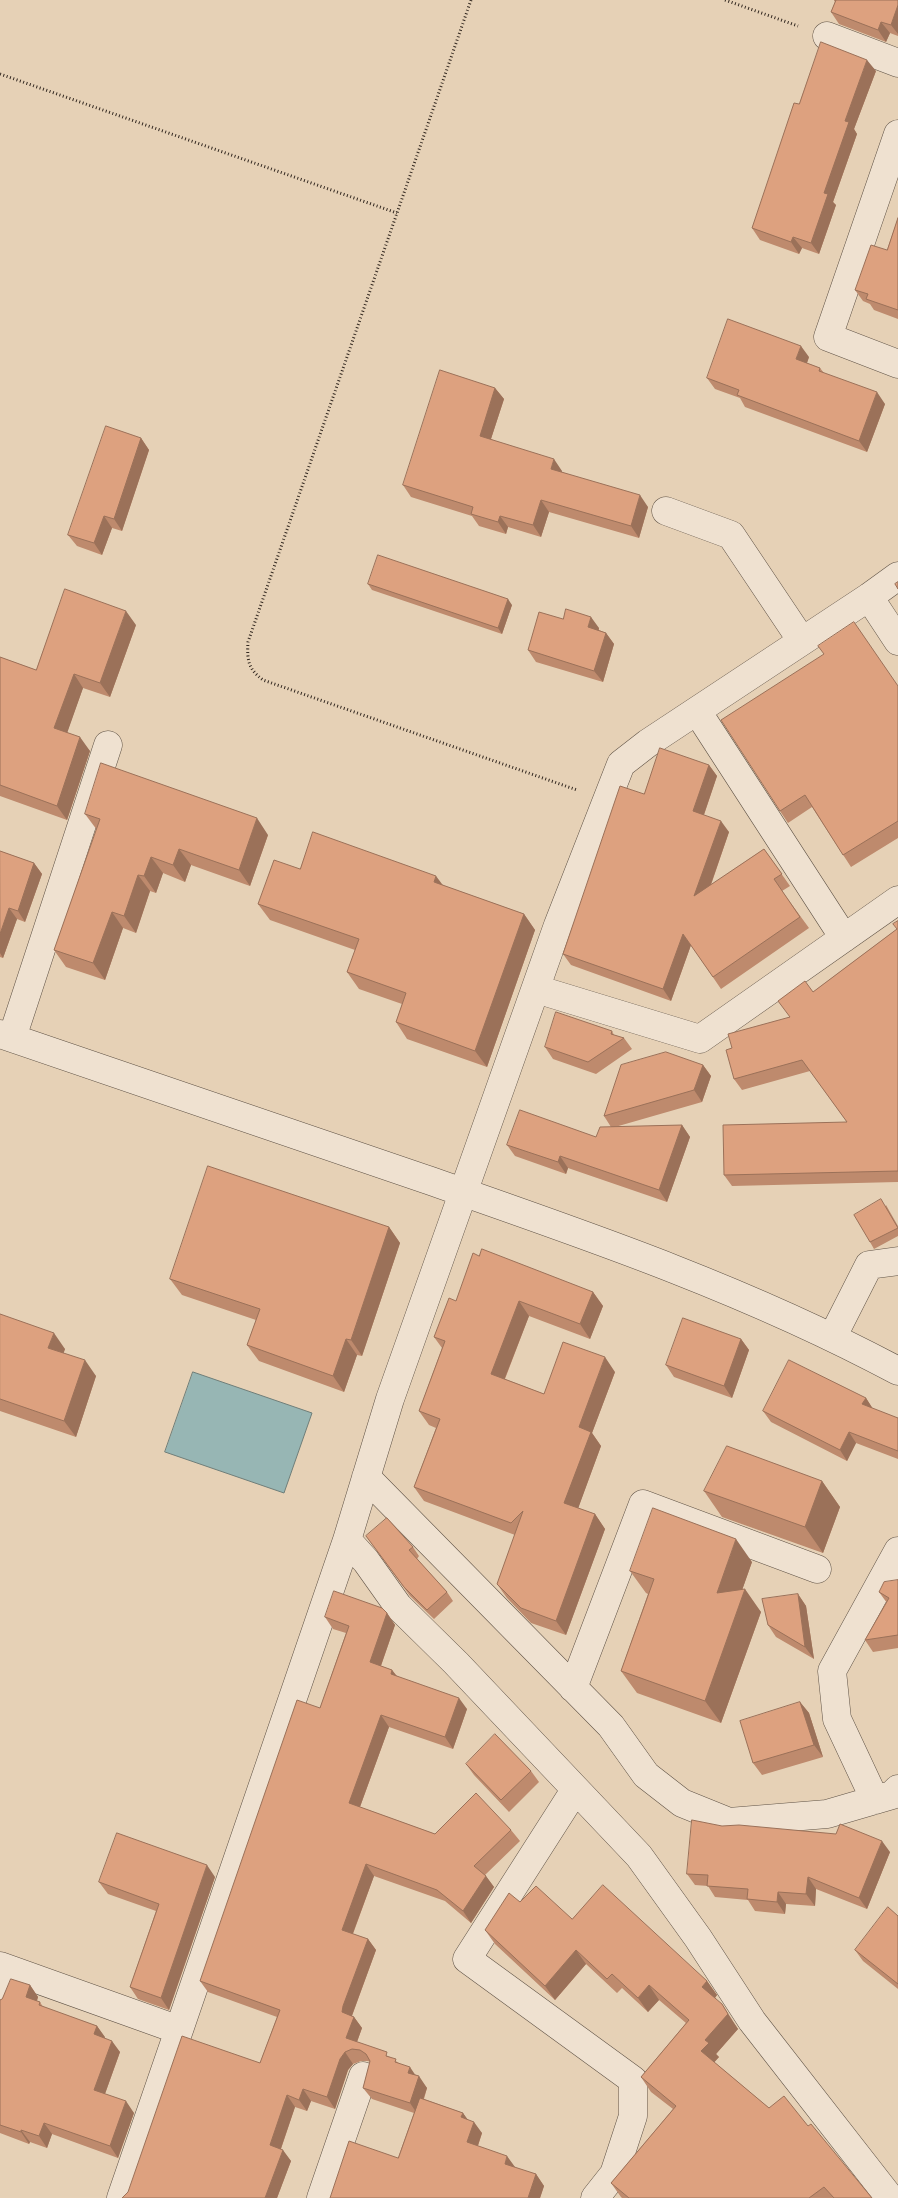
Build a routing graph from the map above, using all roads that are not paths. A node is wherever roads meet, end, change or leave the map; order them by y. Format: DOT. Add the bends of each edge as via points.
graph roads {
  1 [pos="827,36"];
  2 [pos="898,63"];
  3 [pos="898,134"];
  4 [pos="898,364"];
  5 [pos="666,511"];
  6 [pos="898,576"];
  7 [pos="870,597"];
  8 [pos="802,641"];
  9 [pos="898,641"];
  10 [pos="697,712"];
  11 [pos="108,745"];
  12 [pos="898,900"];
  13 [pos="844,938"];
  14 [pos="536,989"];
  15 [pos="6,1036"];
  16 [pos="465,1193"];
  17 [pos="898,1261"];
  18 [pos="833,1336"];
  19 [pos="898,1371"];
  20 [pos="366,1477"];
  21 [pos="347,1540"];
  22 [pos="898,1551"];
  23 [pos="817,1570"];
  24 [pos="574,1688"];
  25 [pos="575,1790"];
  26 [pos="887,1795"];
  27 [pos="5,1968"];
  28 [pos="0,1998"];
  29 [pos="178,2030"];
  30 [pos="363,2076"];
  31 [pos="121,2198"];
  32 [pos="321,2198"];
  33 [pos="595,2198"];
  34 [pos="890,2198"];
  1 -- 2 [label="street"];
  3 -- 4 [label="street" via="828,337"];
  5 -- 8 [label="street" via="731,535"];
  6 -- 7 [label="street"];
  7 -- 8 [label="street"];
  7 -- 9 [label="street"];
  8 -- 10 [label="street"];
  10 -- 13 [label="street"];
  10 -- 14 [label="street" via="621,764"];
  11 -- 15 [label="street"];
  12 -- 13 [label="street"];
  13 -- 14 [label="street" via="700,1039"];
  14 -- 16 [label="street"];
  15 -- 16 [label="street"];
  16 -- 18 [label="street" via="676,1268"];
  16 -- 20 [label="street" via="390,1399"];
  17 -- 18 [label="street" via="869,1265"];
  18 -- 19 [label="street"];
  20 -- 21 [label="street"];
  20 -- 24 [label="street"];
  21 -- 25 [label="street" via="398,1606"];
  21 -- 29 [label="street"];
  22 -- 26 [label="street" via="832,1670 837,1719"];
  23 -- 24 [label="street" via="643,1504"];
  24 -- 26 [label="street" via="611,1726 646,1775 682,1803 729,1822 827,1814"];
  25 -- 33 [label="street" via="467,1959 632,2080 633,2116 614,2174"];
  25 -- 34 [label="street" via="639,1856 752,2021"];
  27 -- 28 [label="street"];
  27 -- 29 [label="street"];
  29 -- 31 [label="street"];
  30 -- 32 [label="street"];
}
